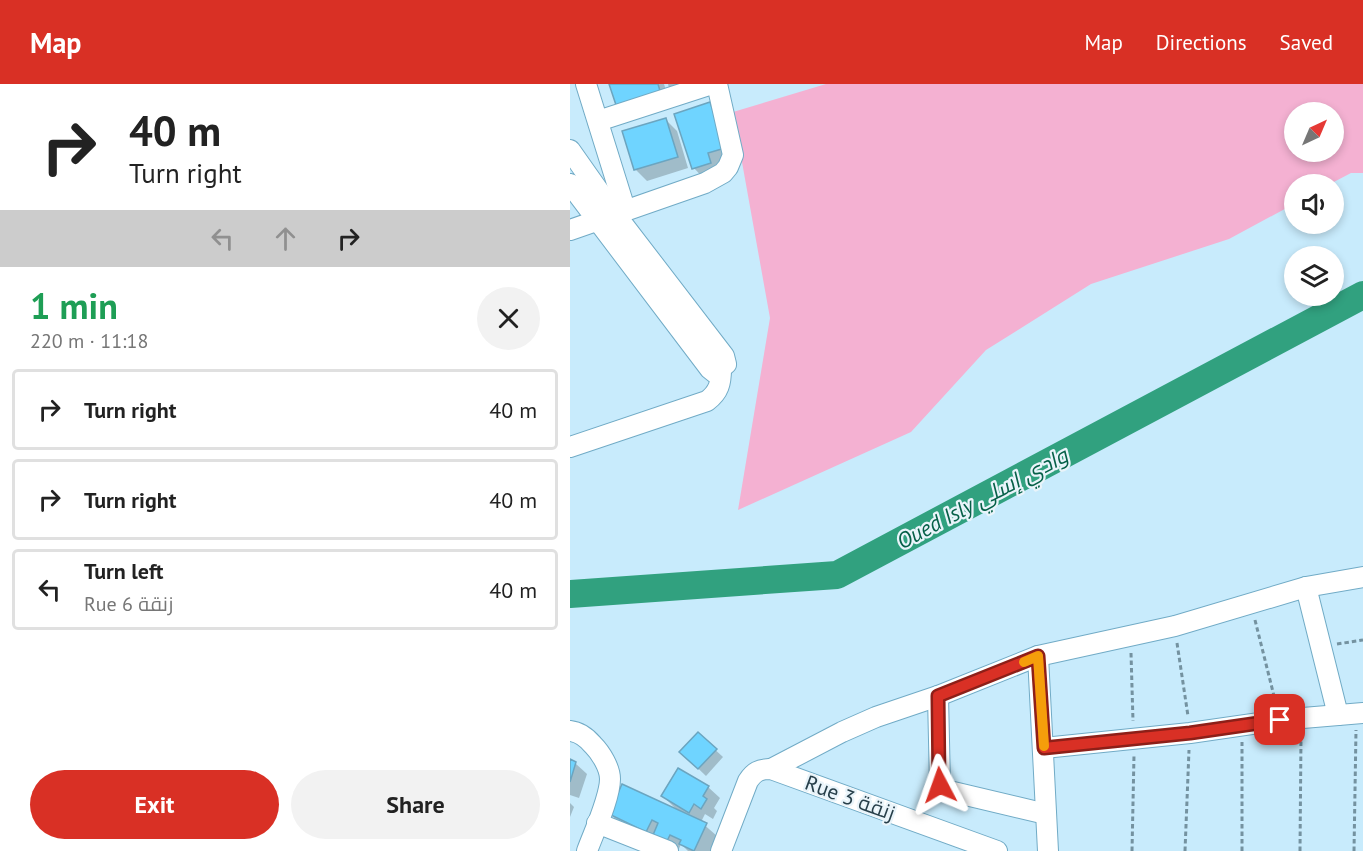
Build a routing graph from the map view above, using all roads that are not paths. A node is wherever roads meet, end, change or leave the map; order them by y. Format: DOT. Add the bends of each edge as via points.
graph roads {
  1 [pos="586,84"];
  2 [pos="712,84"];
  3 [pos="717,84"];
  4 [pos="598,121"];
  5 [pos="570,150"];
  6 [pos="570,184"];
  7 [pos="612,215"];
  8 [pos="570,230"];
  9 [pos="570,447"];
  10 [pos="1363,577"];
  11 [pos="1306,587"];
  12 [pos="1038,656"];
  13 [pos="938,696"];
  14 [pos="1352,714"];
  15 [pos="570,731"];
  16 [pos="1044,748"];
  17 [pos="771,769"];
  18 [pos="1046,814"];
  19 [pos="597,823"];
  20 [pos="726,847"];
  21 [pos="587,851"];
  22 [pos="668,851"];
  23 [pos="997,851"];
  24 [pos="1048,851"];
  1 -- 4 [label="street"];
  2 -- 4 [label="street"];
  3 -- 7 [label="street" via="733,154 728,167 705,183"];
  4 -- 7 [label="street"];
  5 -- 7 [label="street"];
  6 -- 7 [label="street"];
  7 -- 8 [label="street"];
  7 -- 9 [label="street" via="710,369 715,373 721,369 721,384 707,401"];
  10 -- 11 [label="street"];
  11 -- 12 [label="street" via="1174,626"];
  11 -- 14 [label="street" via="1320,647"];
  12 -- 13 [label="street"];
  12 -- 16 [label="street"];
  13 -- 17 [label="street" via="876,717"];
  13 -- 18 [label="street" via="940,785 950,791"];
  14 -- 16 [label="street"];
  15 -- 19 [label="street" via="584,736 596,748 610,777"];
  16 -- 18 [label="street"];
  17 -- 20 [label="street" via="759,770 748,781"];
  17 -- 23 [label="street, Rue 3 زنقة"];
  18 -- 24 [label="street"];
  19 -- 21 [label="street"];
  19 -- 22 [label="street"];
}
